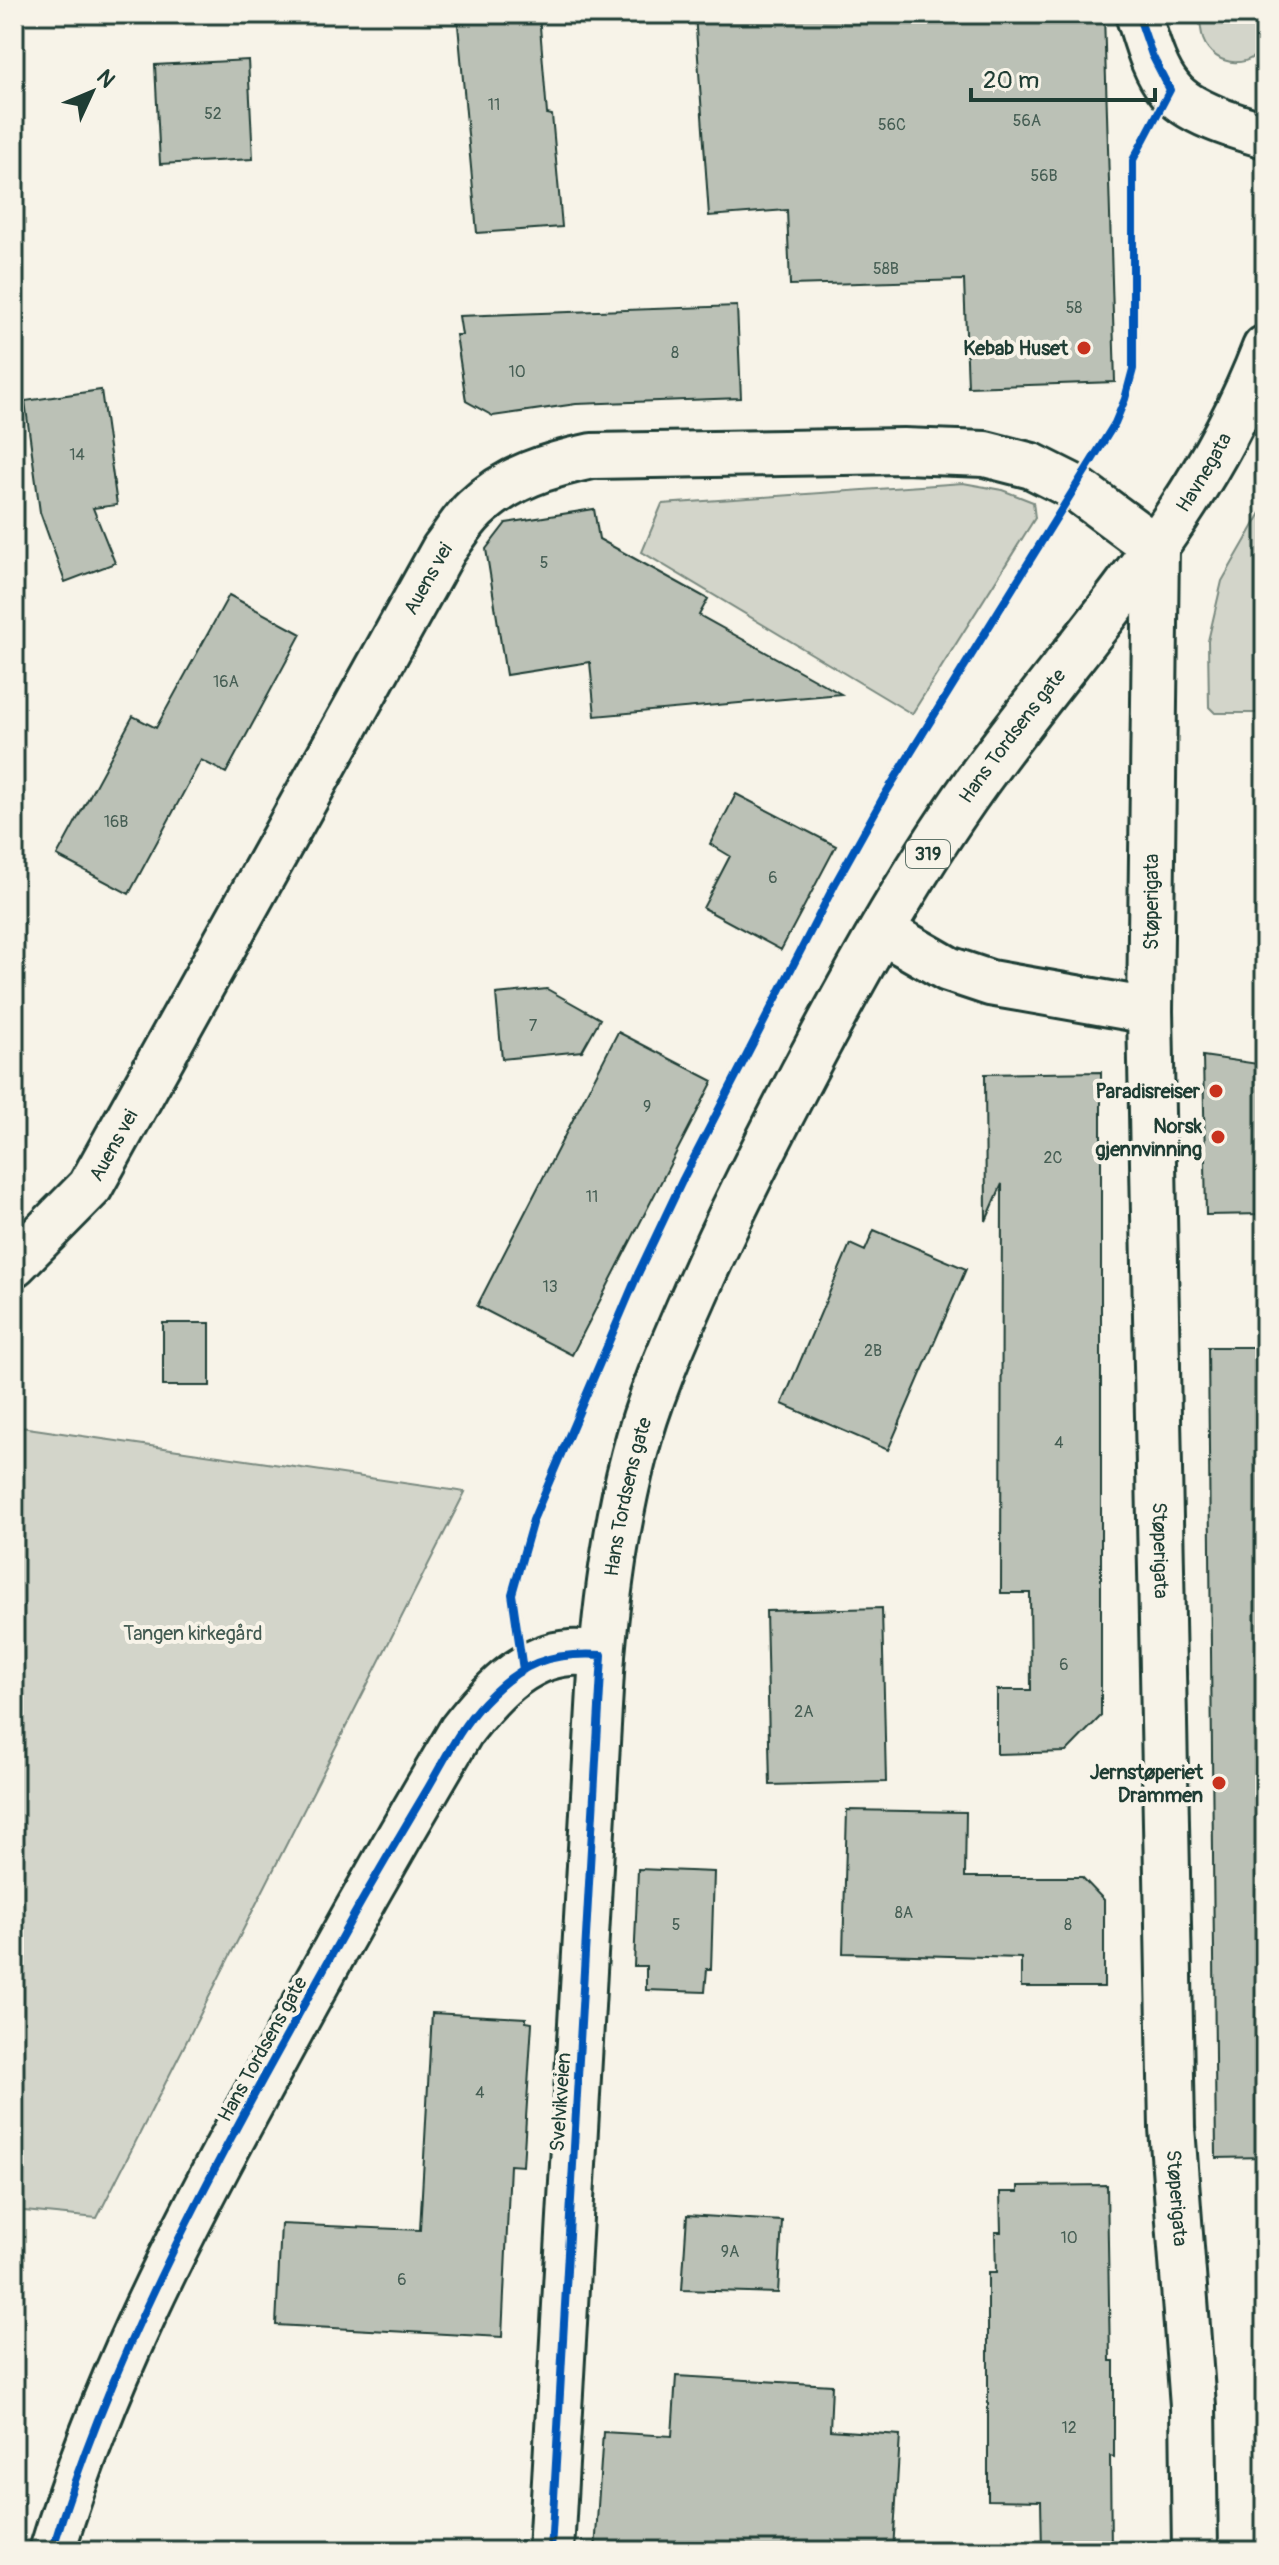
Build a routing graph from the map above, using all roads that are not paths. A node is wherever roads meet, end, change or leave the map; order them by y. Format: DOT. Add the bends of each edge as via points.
graph roads {
  1 [pos="1138,14"];
  2 [pos="1265,135"];
  3 [pos="1265,348"];
  4 [pos="1156,548"];
  5 [pos="882,931"];
  6 [pos="1150,1011"];
  7 [pos="14,1264"];
  8 [pos="602,1655"];
  9 [pos="52,2551"];
  10 [pos="551,2551"];
  11 [pos="1195,2551"];
  1 -- 2 [label="street" via="1170,90 1202,113"];
  3 -- 4 [label="street, Havnegata / 319" via="1223,439"];
  4 -- 5 [label="street, Hans Tordsens gate / 319" via="949,821"];
  4 -- 6 [label="street, Støperigata"];
  4 -- 7 [label="street, Auens vei" via="1074,487 1032,466 985,454 592,456 510,481 474,510 444,549 90,1187"];
  5 -- 6 [label="street" via="948,969 990,983"];
  5 -- 8 [label="street, Hans Tordsens gate / 319" via="743,1187 658,1381 617,1530"];
  6 -- 11 [label="street, Støperigata" via="1172,2128 1193,2406"];
  8 -- 9 [label="street, Hans Tordsens gate" via="548,1657 523,1670 483,1703 461,1731 330,1958 156,2285 101,2409"];
  8 -- 10 [label="street, Svelvikveien / 319"];
}
